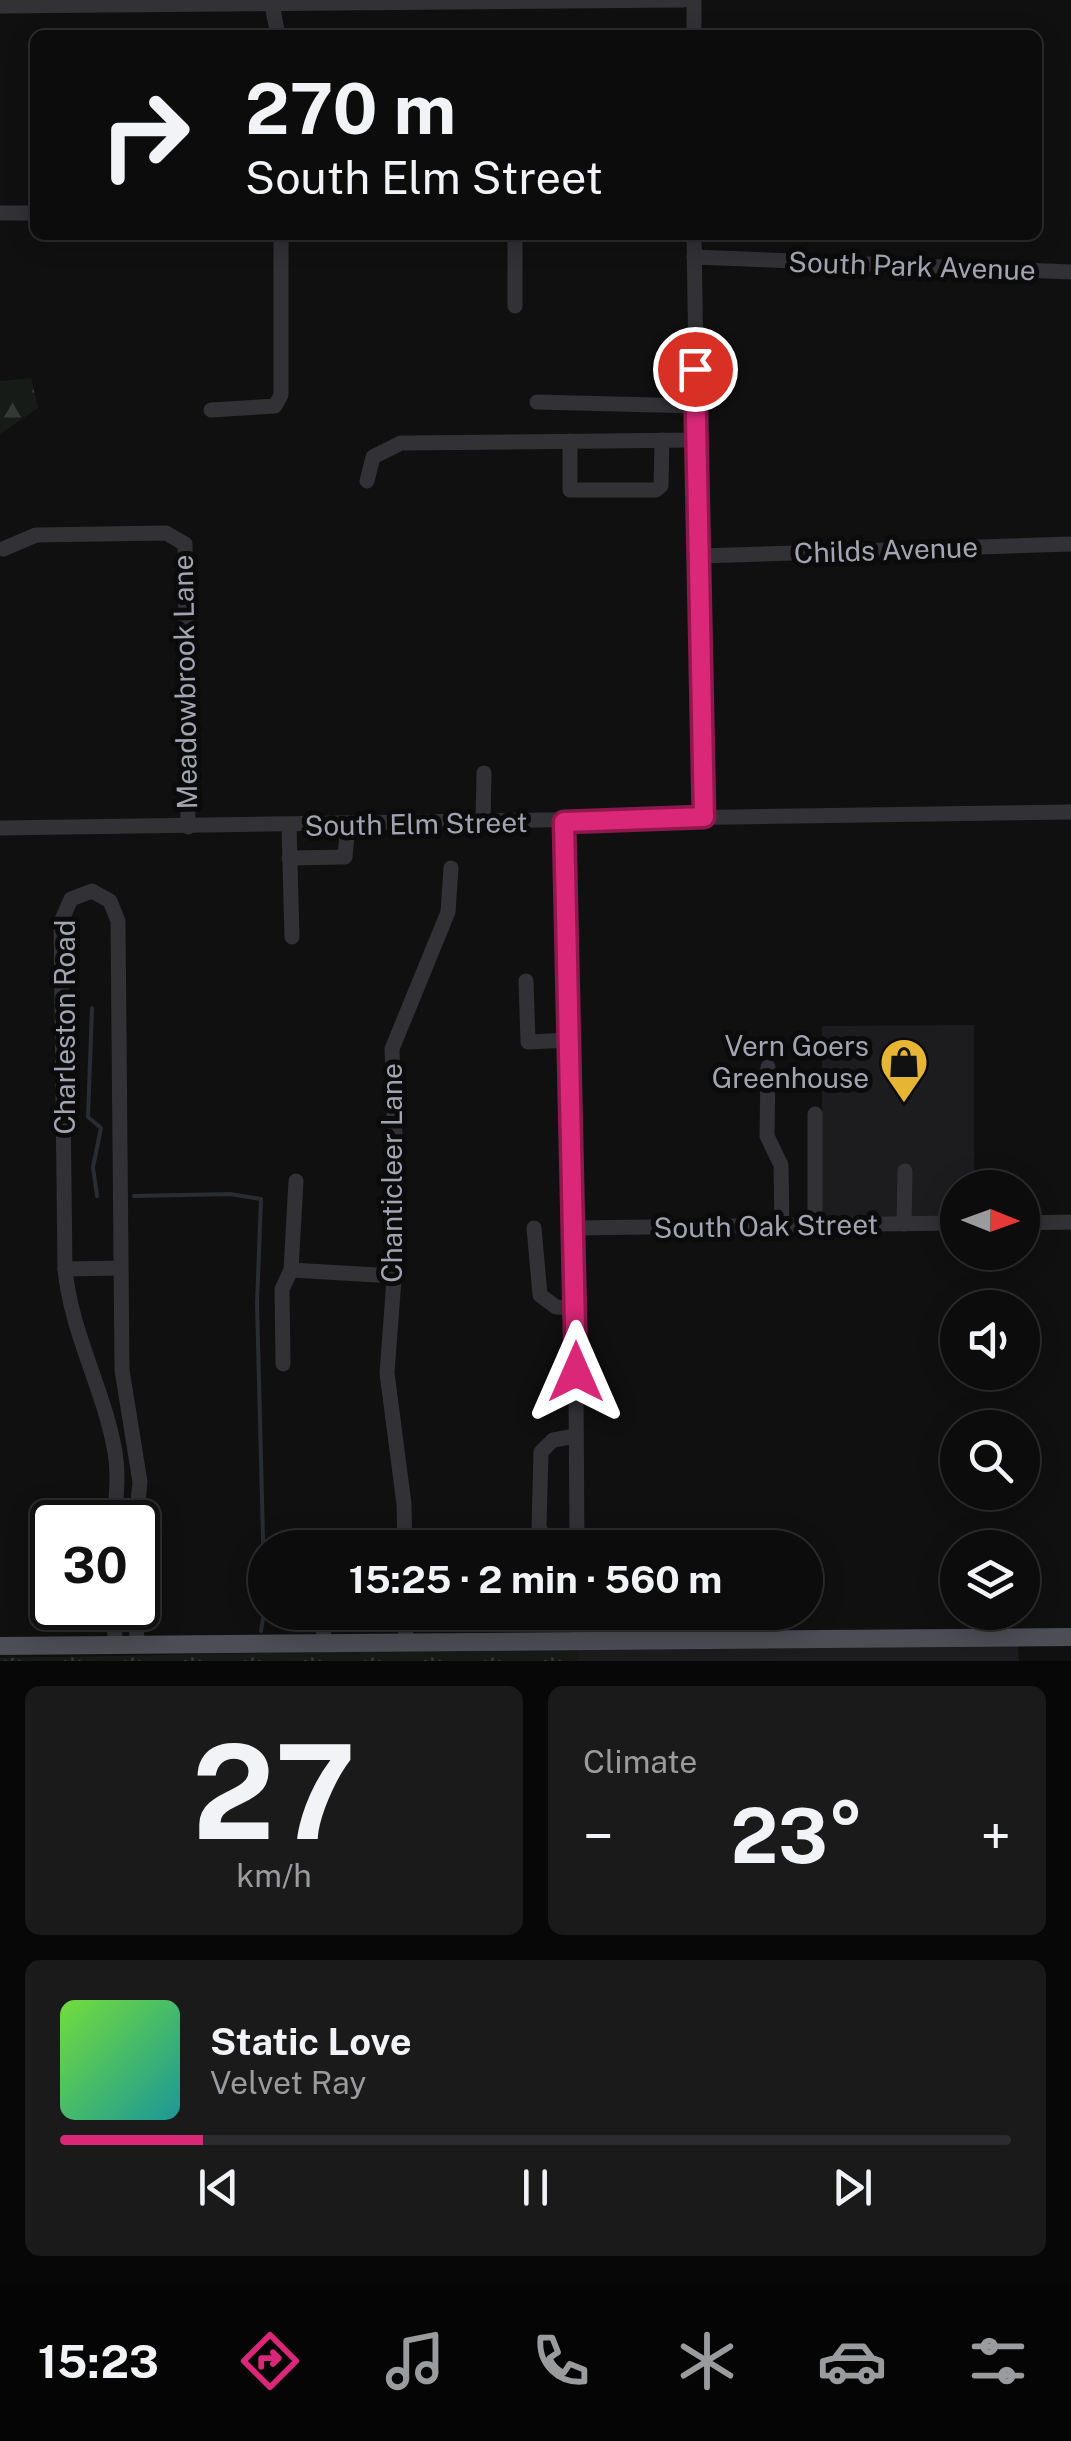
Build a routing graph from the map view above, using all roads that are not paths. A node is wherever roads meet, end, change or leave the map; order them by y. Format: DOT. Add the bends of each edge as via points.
graph roads {
  1 [pos="683,0"];
  2 [pos="694,0"];
  3 [pos="272,2"];
  4 [pos="0,6"];
  5 [pos="277,30"];
  6 [pos="694,30"];
  7 [pos="0,213"];
  8 [pos="30,213"];
  9 [pos="281,240"];
  10 [pos="516,240"];
  11 [pos="694,240"];
  12 [pos="694,258"];
  13 [pos="1071,272"];
  14 [pos="516,306"];
  15 [pos="537,402"];
  16 [pos="695,406"];
  17 [pos="210,410"];
  18 [pos="662,440"];
  19 [pos="696,440"];
  20 [pos="570,441"];
  21 [pos="368,481"];
  22 [pos="1071,544"];
  23 [pos="3,550"];
  24 [pos="700,556"];
  25 [pos="484,773"];
  26 [pos="1071,812"];
  27 [pos="704,817"];
  28 [pos="564,822"];
  29 [pos="483,823"];
  30 [pos="348,825"];
  31 [pos="289,826"];
  32 [pos="188,827"];
  33 [pos="0,828"];
  34 [pos="290,858"];
  35 [pos="450,868"];
  36 [pos="292,937"];
  37 [pos="526,981"];
  38 [pos="570,1040"];
  39 [pos="768,1067"];
  40 [pos="815,1114"];
  41 [pos="905,1171"];
  42 [pos="296,1182"];
  43 [pos="1071,1222"];
  44 [pos="1040,1223"];
  45 [pos="904,1224"];
  46 [pos="940,1224"];
  47 [pos="815,1225"];
  48 [pos="782,1226"];
  49 [pos="534,1228"];
  50 [pos="575,1228"];
  51 [pos="120,1268"];
  52 [pos="65,1270"];
  53 [pos="291,1270"];
  54 [pos="394,1276"];
  55 [pos="576,1308"];
  56 [pos="283,1364"];
  57 [pos="576,1436"];
  58 [pos="116,1500"];
  59 [pos="138,1500"];
  60 [pos="405,1530"];
  61 [pos="541,1530"];
  62 [pos="577,1530"];
  63 [pos="115,1630"];
  64 [pos="136,1630"];
  65 [pos="323,1630"];
  66 [pos="406,1630"];
  67 [pos="578,1630"];
  68 [pos="1071,1637"];
  69 [pos="578,1640"];
  70 [pos="406,1641"];
  71 [pos="325,1642"];
  72 [pos="115,1645"];
  73 [pos="136,1645"];
  74 [pos="0,1646"];
  1 -- 3 [label="street"];
  2 -- 6 [label="street"];
  3 -- 4 [label="street"];
  3 -- 5 [label="street"];
  7 -- 8 [label="street"];
  9 -- 17 [label="street" via="281,395 275,406"];
  10 -- 14 [label="street"];
  11 -- 12 [label="street"];
  12 -- 13 [label="street, South Park Avenue"];
  12 -- 16 [label="street"];
  15 -- 16 [label="street"];
  16 -- 19 [label="street"];
  18 -- 19 [label="street"];
  18 -- 20 [label="street"];
  18 -- 20 [label="street" via="656,490 570,490"];
  19 -- 24 [label="street"];
  20 -- 21 [label="street" via="401,444 373,457"];
  22 -- 24 [label="street, Childs Avenue"];
  23 -- 32 [label="street, Meadowbrook Lane" via="36,536 166,533 185,544"];
  24 -- 27 [label="street"];
  25 -- 29 [label="street"];
  26 -- 27 [label="street, South Elm Street"];
  27 -- 28 [label="street, South Elm Street"];
  28 -- 29 [label="street, South Elm Street"];
  28 -- 38 [label="street"];
  29 -- 30 [label="street, South Elm Street"];
  30 -- 31 [label="street, South Elm Street"];
  30 -- 34 [label="street" via="345,857"];
  31 -- 32 [label="street, South Elm Street"];
  31 -- 34 [label="street"];
  32 -- 33 [label="street, South Elm Street"];
  34 -- 36 [label="street"];
  35 -- 54 [label="street, Chanticleer Lane" via="448,912 392,1049"];
  37 -- 38 [label="street" via="528,1042"];
  38 -- 50 [label="street"];
  39 -- 48 [label="street" via="768,1136 781,1165"];
  40 -- 47 [label="street"];
  41 -- 45 [label="street"];
  42 -- 53 [label="street"];
  43 -- 44 [label="street"];
  45 -- 46 [label="street, South Oak Street"];
  45 -- 47 [label="street, South Oak Street"];
  47 -- 48 [label="street, South Oak Street"];
  48 -- 50 [label="street, South Oak Street"];
  49 -- 55 [label="street" via="540,1296"];
  50 -- 55 [label="street"];
  51 -- 52 [label="street"];
  51 -- 52 [label="street, Charleston Road" via="118,921 110,901 92,891 71,899 61,922"];
  51 -- 59 [label="street, Charleston Road" via="122,1370"];
  52 -- 58 [label="street, Charleston Road" via="71,1312 114,1446"];
  53 -- 54 [label="street"];
  53 -- 56 [label="street" via="282,1290"];
  54 -- 60 [label="street, Chanticleer Lane" via="387,1374"];
  55 -- 57 [label="street"];
  57 -- 61 [label="street" via="554,1440 542,1452"];
  57 -- 62 [label="street"];
  63 -- 72 [label="street"];
  64 -- 73 [label="street"];
  65 -- 71 [label="street"];
  66 -- 70 [label="street"];
  67 -- 69 [label="street"];
  68 -- 69 [label="main road"];
  69 -- 70 [label="main road"];
  70 -- 71 [label="main road"];
  71 -- 73 [label="main road"];
  72 -- 73 [label="main road"];
  72 -- 74 [label="main road"];
}
